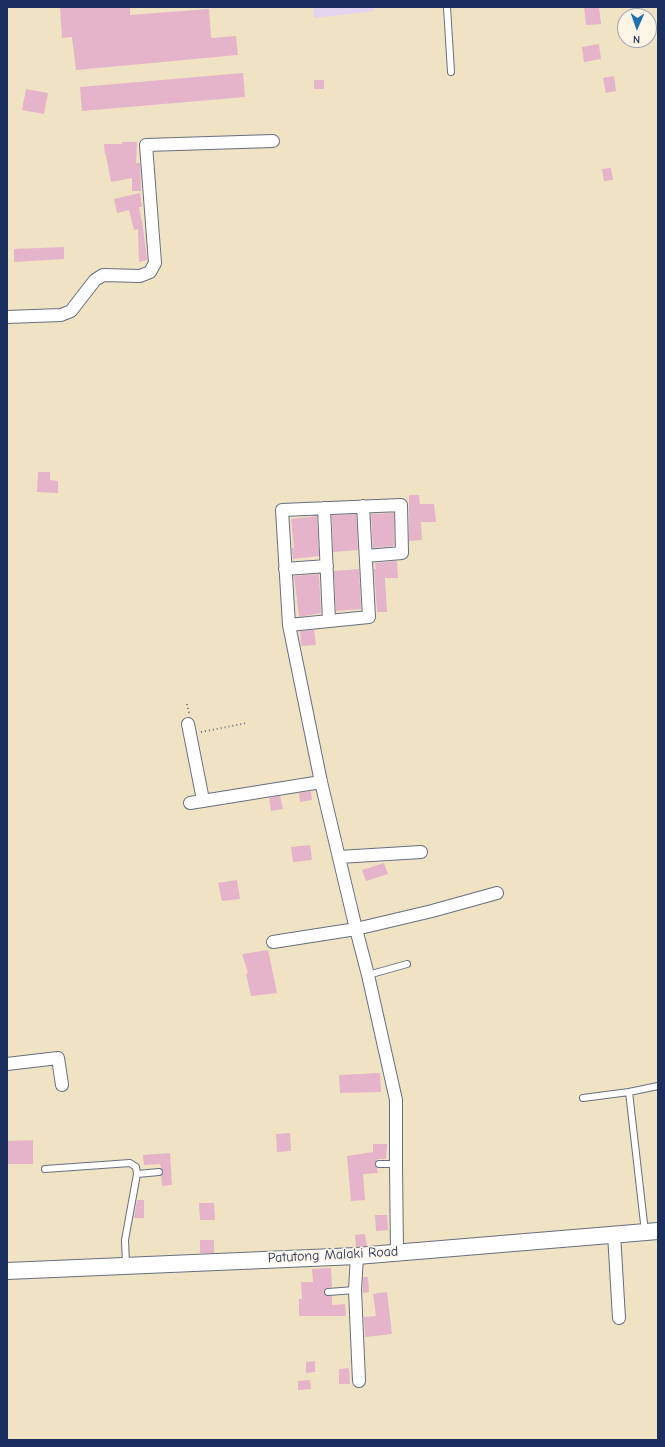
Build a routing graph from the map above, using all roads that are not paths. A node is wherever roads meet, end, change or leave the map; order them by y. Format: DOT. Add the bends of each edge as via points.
graph roads {
  1 [pos="447,7"];
  2 [pos="451,72"];
  3 [pos="273,141"];
  4 [pos="7,317"];
  5 [pos="363,506"];
  6 [pos="324,508"];
  7 [pos="366,556"];
  8 [pos="327,566"];
  9 [pos="285,569"];
  10 [pos="329,621"];
  11 [pos="289,625"];
  12 [pos="189,729"];
  13 [pos="321,782"];
  14 [pos="203,800"];
  15 [pos="190,802"];
  16 [pos="421,852"];
  17 [pos="339,857"];
  18 [pos="496,893"];
  19 [pos="356,929"];
  20 [pos="273,942"];
  21 [pos="407,964"];
  22 [pos="368,975"];
  23 [pos="7,1064"];
  24 [pos="62,1085"];
  25 [pos="658,1086"];
  26 [pos="630,1092"];
  27 [pos="583,1098"];
  28 [pos="379,1164"];
  29 [pos="396,1164"];
  30 [pos="45,1169"];
  31 [pos="159,1172"];
  32 [pos="137,1174"];
  33 [pos="652,1231"];
  34 [pos="614,1234"];
  35 [pos="397,1252"];
  36 [pos="356,1256"];
  37 [pos="126,1265"];
  38 [pos="7,1271"];
  39 [pos="355,1290"];
  40 [pos="328,1292"];
  41 [pos="619,1318"];
  42 [pos="359,1381"];
  1 -- 2 [label="lane"];
  3 -- 4 [label="street" via="146,144 155,262 150,272 140,276 103,275 95,280 71,311 61,315"];
  5 -- 6 [label="street"];
  5 -- 7 [label="street"];
  5 -- 7 [label="street" via="401,505 402,553"];
  6 -- 8 [label="street"];
  6 -- 9 [label="street" via="282,510"];
  7 -- 10 [label="street" via="369,617"];
  8 -- 9 [label="street"];
  8 -- 10 [label="street"];
  9 -- 11 [label="street"];
  10 -- 11 [label="street"];
  11 -- 13 [label="street"];
  12 -- 14 [label="street"];
  13 -- 14 [label="street"];
  13 -- 17 [label="street"];
  14 -- 15 [label="street"];
  16 -- 17 [label="street"];
  17 -- 19 [label="street"];
  18 -- 19 [label="street"];
  19 -- 20 [label="street"];
  19 -- 22 [label="street"];
  21 -- 22 [label="lane"];
  22 -- 29 [label="street" via="396,1100"];
  23 -- 24 [label="street" via="58,1058"];
  25 -- 26 [label="lane"];
  26 -- 27 [label="lane"];
  26 -- 33 [label="lane"];
  28 -- 29 [label="lane"];
  29 -- 35 [label="street"];
  30 -- 32 [label="lane" via="130,1163 136,1167"];
  31 -- 32 [label="lane"];
  32 -- 37 [label="lane" via="125,1240"];
  33 -- 34 [label="street, Patutong Malaki Road"];
  34 -- 35 [label="street, Patutong Malaki Road"];
  34 -- 41 [label="street"];
  35 -- 36 [label="street, Patutong Malaki Road"];
  36 -- 37 [label="street, Patutong Malaki Road"];
  36 -- 39 [label="street"];
  37 -- 38 [label="street, Patutong Malaki Road"];
  39 -- 40 [label="lane"];
  39 -- 42 [label="street"];
}
